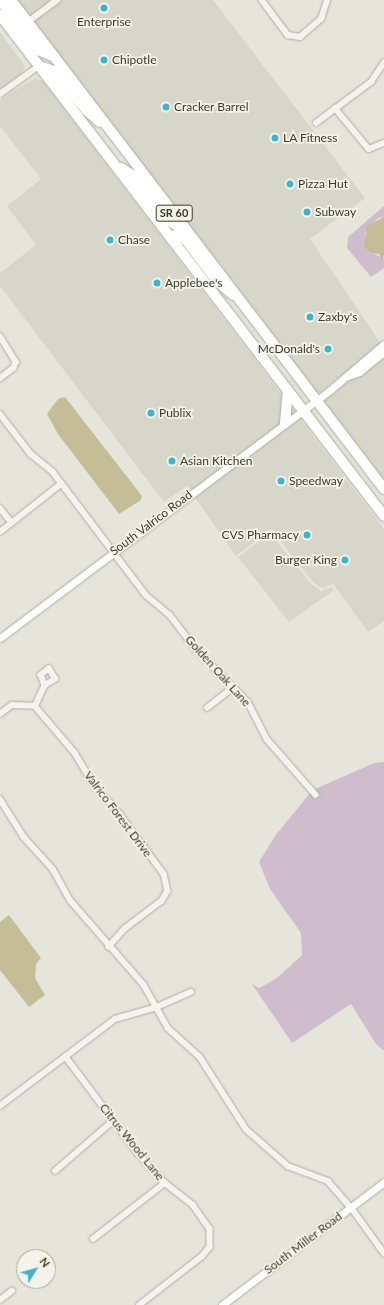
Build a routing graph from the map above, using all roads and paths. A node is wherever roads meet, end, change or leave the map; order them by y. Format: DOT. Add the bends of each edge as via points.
graph roads {
  1 [pos="0,0"];
  2 [pos="11,0"];
  3 [pos="57,0"];
  4 [pos="262,0"];
  5 [pos="327,0"];
  6 [pos="0,15"];
  7 [pos="28,22"];
  8 [pos="55,58"];
  9 [pos="384,63"];
  10 [pos="39,66"];
  11 [pos="0,94"];
  12 [pos="335,108"];
  13 [pos="316,123"];
  14 [pos="108,125"];
  15 [pos="384,143"];
  16 [pos="114,163"];
  17 [pos="184,226"];
  18 [pos="170,236"];
  19 [pos="241,300"];
  20 [pos="0,336"];
  21 [pos="384,344"];
  22 [pos="384,352"];
  23 [pos="348,376"];
  24 [pos="0,379"];
  25 [pos="288,390"];
  26 [pos="317,400"];
  27 [pos="304,410"];
  28 [pos="0,414"];
  29 [pos="285,423"];
  30 [pos="61,484"];
  31 [pos="384,489"];
  32 [pos="0,508"];
  33 [pos="384,516"];
  34 [pos="12,524"];
  35 [pos="0,532"];
  36 [pos="113,552"];
  37 [pos="0,638"];
  38 [pos="44,686"];
  39 [pos="234,687"];
  40 [pos="35,706"];
  41 [pos="208,708"];
  42 [pos="0,714"];
  43 [pos="316,795"];
  44 [pos="0,799"];
  45 [pos="109,947"];
  46 [pos="191,992"];
  47 [pos="156,1007"];
  48 [pos="66,1057"];
  49 [pos="0,1106"];
  50 [pos="113,1121"];
  51 [pos="55,1171"];
  52 [pos="384,1182"];
  53 [pos="166,1183"];
  54 [pos="351,1207"];
  55 [pos="93,1239"];
  56 [pos="384,1253"];
  57 [pos="12,1291"];
  58 [pos="0,1300"];
  59 [pos="140,1305"];
  60 [pos="222,1305"];
  1 -- 8 [label="highway" via="38,50"];
  2 -- 7 [label="highway, SR 60"];
  3 -- 7 [label="street"];
  4 -- 5 [label="street" via="288,35 300,37 321,19"];
  6 -- 10 [label="highway, SR 60"];
  7 -- 8 [label="highway, SR 60"];
  8 -- 14 [label="highway, SR 60"];
  9 -- 12 [label="street" via="371,82"];
  10 -- 11 [label="street"];
  10 -- 14 [label="highway" via="54,71 86,110"];
  10 -- 16 [label="highway, SR 60"];
  12 -- 13 [label="street"];
  12 -- 15 [label="street" via="369,148"];
  14 -- 17 [label="highway, SR 60"];
  16 -- 17 [label="highway" via="137,178 173,224"];
  16 -- 18 [label="highway, SR 60"];
  17 -- 19 [label="highway, SR 60"];
  18 -- 19 [label="highway" via="177,235 186,240 217,281"];
  18 -- 25 [label="highway, SR 60"];
  19 -- 26 [label="highway, SR 60"];
  20 -- 24 [label="street" via="16,362 14,368"];
  21 -- 23 [label="street" via="354,367"];
  22 -- 23 [label="street" via="359,372"];
  23 -- 26 [label="street, South Valrico Road"];
  25 -- 27 [label="highway, SR 60"];
  25 -- 29 [label="highway"];
  26 -- 27 [label="street, South Valrico Road"];
  26 -- 31 [label="highway, SR 60"];
  27 -- 29 [label="street, South Valrico Road"];
  27 -- 33 [label="highway, SR 60"];
  28 -- 30 [label="street, Golden Oak Lane" via="31,454 53,472"];
  29 -- 36 [label="street, South Valrico Road"];
  30 -- 34 [label="street"];
  30 -- 36 [label="street, Golden Oak Lane"];
  32 -- 34 [label="street"];
  34 -- 35 [label="street"];
  36 -- 37 [label="street, South Valrico Road"];
  36 -- 39 [label="street, Golden Oak Lane" via="146,595 170,615 196,649"];
  38 -- 40 [label="street"];
  39 -- 41 [label="street"];
  39 -- 43 [label="street, Golden Oak Lane" via="248,702 267,739"];
  40 -- 42 [label="street" via="12,705"];
  40 -- 45 [label="street, Valrico Forest Drive" via="75,753 94,784 119,813 167,883 168,891 162,902 125,929"];
  44 -- 45 [label="street" via="24,837 53,869 71,901"];
  45 -- 47 [label="street" via="144,985"];
  46 -- 47 [label="street"];
  47 -- 48 [label="street" via="116,1019"];
  47 -- 54 [label="street" via="176,1038 200,1057 246,1129 288,1166 328,1181"];
  48 -- 49 [label="street"];
  48 -- 50 [label="street, Citrus Wood Lane"];
  50 -- 51 [label="street"];
  50 -- 53 [label="street, Citrus Wood Lane"];
  52 -- 54 [label="street, South Miller Road"];
  53 -- 55 [label="street"];
  53 -- 59 [label="street, Citrus Wood Lane" via="193,1205 206,1222 210,1229 210,1247"];
  54 -- 56 [label="street"];
  54 -- 60 [label="street, South Miller Road"];
  57 -- 58 [label="street"];
}
